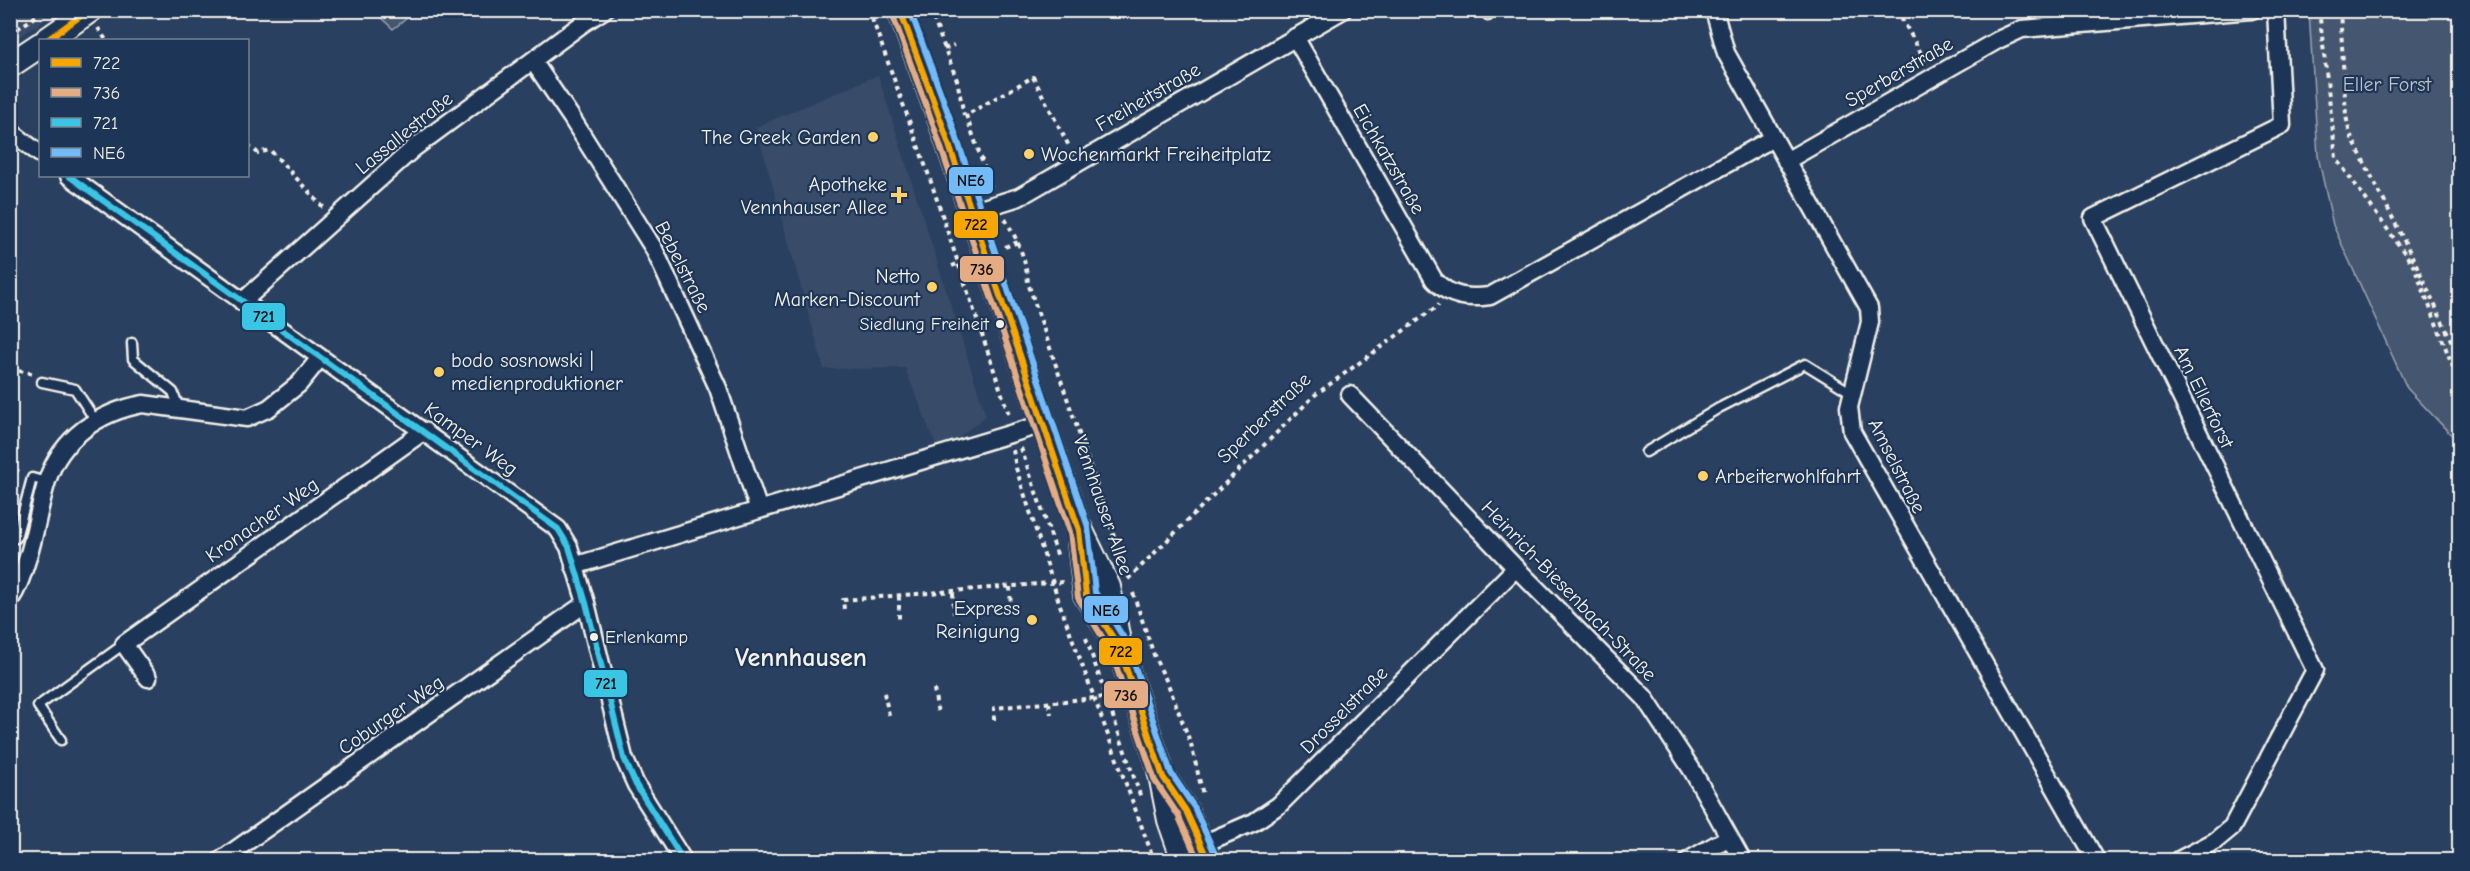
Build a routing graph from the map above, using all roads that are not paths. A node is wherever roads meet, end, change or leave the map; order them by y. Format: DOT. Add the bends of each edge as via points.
graph roads {
  1 [pos="90,10"];
  2 [pos="604,10"];
  3 [pos="900,10"];
  4 [pos="1343,10"];
  5 [pos="1714,10"];
  6 [pos="2252,10"];
  7 [pos="2276,10"];
  8 [pos="1295,37"];
  9 [pos="48,39"];
  10 [pos="39,46"];
  11 [pos="533,61"];
  12 [pos="10,65"];
  13 [pos="10,131"];
  14 [pos="1773,138"];
  15 [pos="39,153"];
  16 [pos="1786,161"];
  17 [pos="70,177"];
  18 [pos="971,212"];
  19 [pos="242,302"];
  20 [pos="132,343"];
  21 [pos="320,358"];
  22 [pos="42,382"];
  23 [pos="1852,393"];
  24 [pos="1350,395"];
  25 [pos="179,408"];
  26 [pos="95,420"];
  27 [pos="1043,424"];
  28 [pos="424,431"];
  29 [pos="1646,452"];
  30 [pos="46,482"];
  31 [pos="759,510"];
  32 [pos="16,538"];
  33 [pos="574,566"];
  34 [pos="1516,568"];
  35 [pos="10,600"];
  36 [pos="586,603"];
  37 [pos="124,644"];
  38 [pos="148,678"];
  39 [pos="61,740"];
  40 [pos="1729,837"];
  41 [pos="1193,855"];
  42 [pos="221,861"];
  43 [pos="683,861"];
  44 [pos="1689,861"];
  45 [pos="1742,861"];
  46 [pos="2096,861"];
  47 [pos="2179,861"];
  1 -- 9 [label="main road"];
  2 -- 11 [label="street, Lassallestraße"];
  3 -- 18 [label="main road, Vennhauser Allee"];
  4 -- 8 [label="street, Freiheitstraße"];
  5 -- 14 [label="street, Amselstraße" via="1726,52"];
  6 -- 16 [label="street, Sperberstraße" via="2022,29"];
  7 -- 47 [label="street, Am Ellerforst" via="2282,125 2093,218 2316,670 2232,827"];
  8 -- 14 [label="street, Eichkatzstraße" via="1448,298 1490,296"];
  8 -- 18 [label="street, Freiheitstraße" via="1019,197"];
  10 -- 12 [label="main road"];
  11 -- 19 [label="street, Lassallestraße" via="414,148"];
  11 -- 31 [label="street, Bebelstraße" via="654,249 718,388"];
  13 -- 15 [label="street"];
  14 -- 16 [label="street, Amselstraße"];
  16 -- 23 [label="street, Amselstraße" via="1869,308 1870,322"];
  17 -- 19 [label="street, Kamper Weg"];
  18 -- 27 [label="main road, Vennhauser Allee"];
  19 -- 21 [label="street, Kamper Weg"];
  20 -- 25 [label="lane" via="133,359 173,392"];
  21 -- 25 [label="street" via="299,384 269,408 247,418"];
  21 -- 28 [label="street, Kamper Weg"];
  22 -- 26 [label="lane" via="75,389"];
  23 -- 29 [label="lane" via="1805,364 1719,408"];
  23 -- 46 [label="street, Amselstraße" via="1852,432"];
  24 -- 34 [label="street, Heinrich-Biesenbach-Straße"];
  25 -- 26 [label="street" via="143,404"];
  26 -- 30 [label="street" via="64,449"];
  27 -- 31 [label="street"];
  27 -- 41 [label="main road, Vennhauser Allee" via="1080,530 1108,587 1119,647 1163,777 1170,820"];
  28 -- 33 [label="street, Kamper Weg" via="558,529"];
  28 -- 37 [label="street, Kronacher Weg"];
  30 -- 32 [label="lane" via="32,478"];
  30 -- 35 [label="street" via="36,532"];
  31 -- 33 [label="street"];
  33 -- 36 [label="street, Kamper Weg"];
  34 -- 40 [label="street, Heinrich-Biesenbach-Straße" via="1644,697 1692,770"];
  34 -- 41 [label="street, Drosselstraße" via="1279,805"];
  36 -- 42 [label="street, Coburger Weg"];
  36 -- 43 [label="street, Kamper Weg" via="624,758 636,785"];
  37 -- 38 [label="street"];
  37 -- 39 [label="lane, Kronacher Weg" via="38,706"];
  40 -- 44 [label="street"];
  40 -- 45 [label="street, Heinrich-Biesenbach-Straße"];
}
